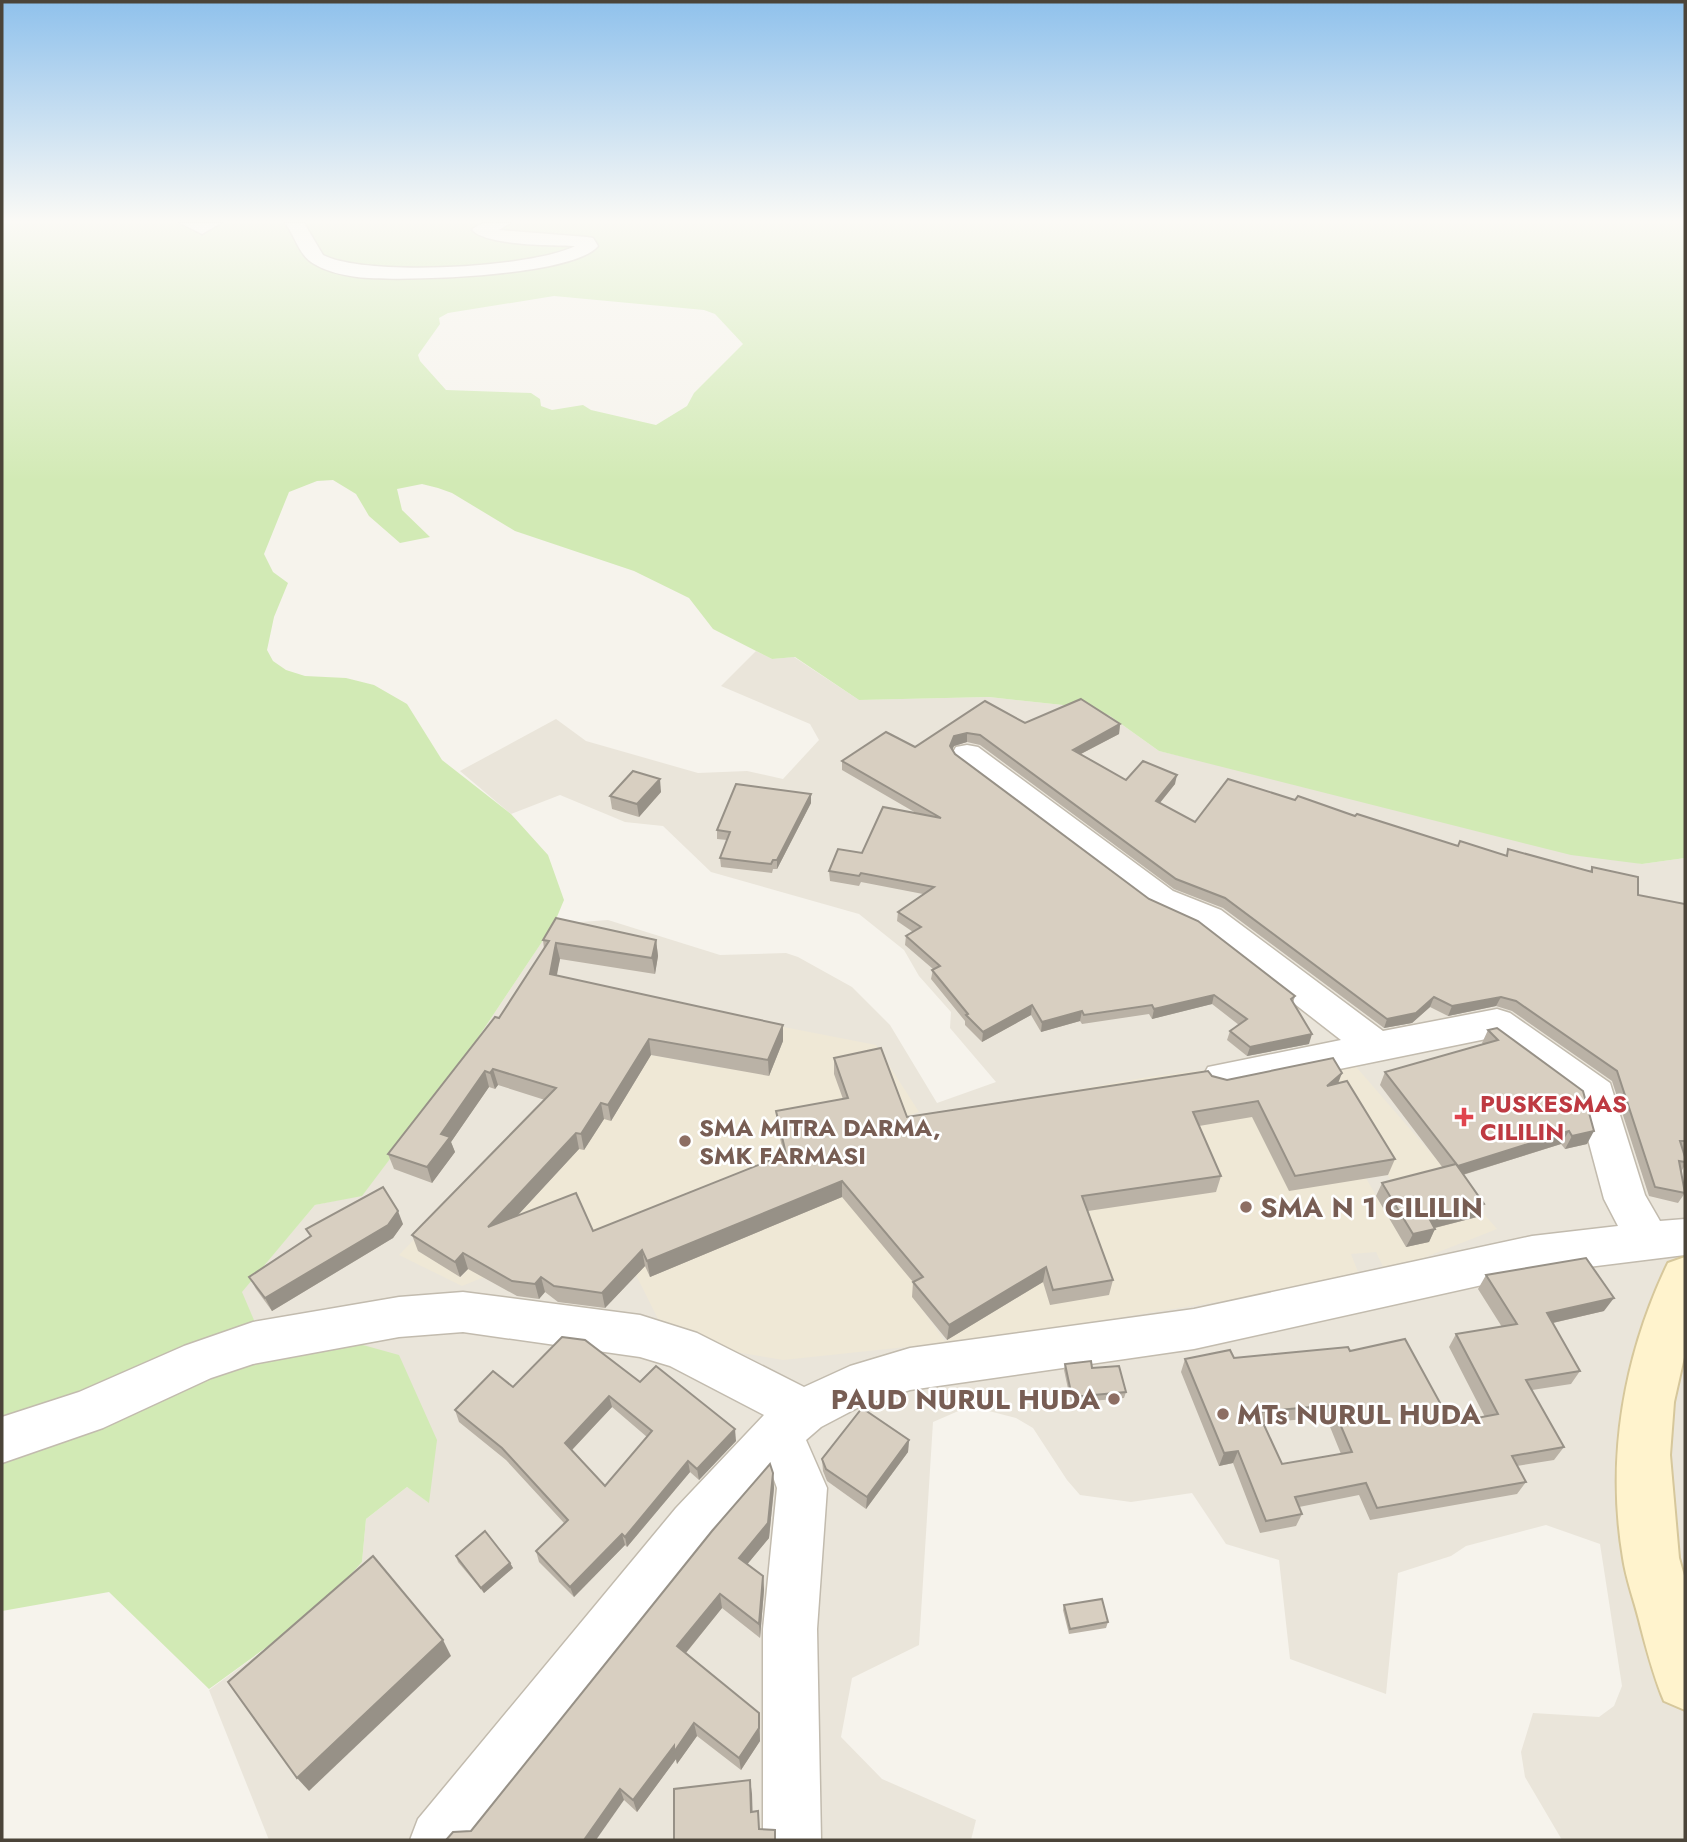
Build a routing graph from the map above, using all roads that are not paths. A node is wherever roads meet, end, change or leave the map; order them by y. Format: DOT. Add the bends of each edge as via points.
graph roads {
  1 [pos="967,754"];
  2 [pos="1376,1046"];
  3 [pos="1222,1078"];
  4 [pos="1673,1252"];
  5 [pos="786,1427"];
  6 [pos="2,1440"];
  7 [pos="1685,1680"];
  8 [pos="439,1840"];
  9 [pos="792,1840"];
  1 -- 2 [label="street" via="1161,899 1209,919"];
  2 -- 3 [label="street"];
  2 -- 4 [label="street" via="1497,1023 1547,1057 1596,1094 1625,1199"];
  4 -- 5 [label="street" via="1532,1255 1194,1329 910,1369 850,1388"];
  4 -- 7 [label="main road" via="1643,1455 1651,1559"];
  5 -- 6 [label="street" via="681,1348 640,1336 463,1312 399,1317 253,1343 200,1361 86,1412"];
  5 -- 8 [label="street" via="694,1526"];
  5 -- 9 [label="street" via="786,1451 797,1465 802,1488 790,1629"];
}
